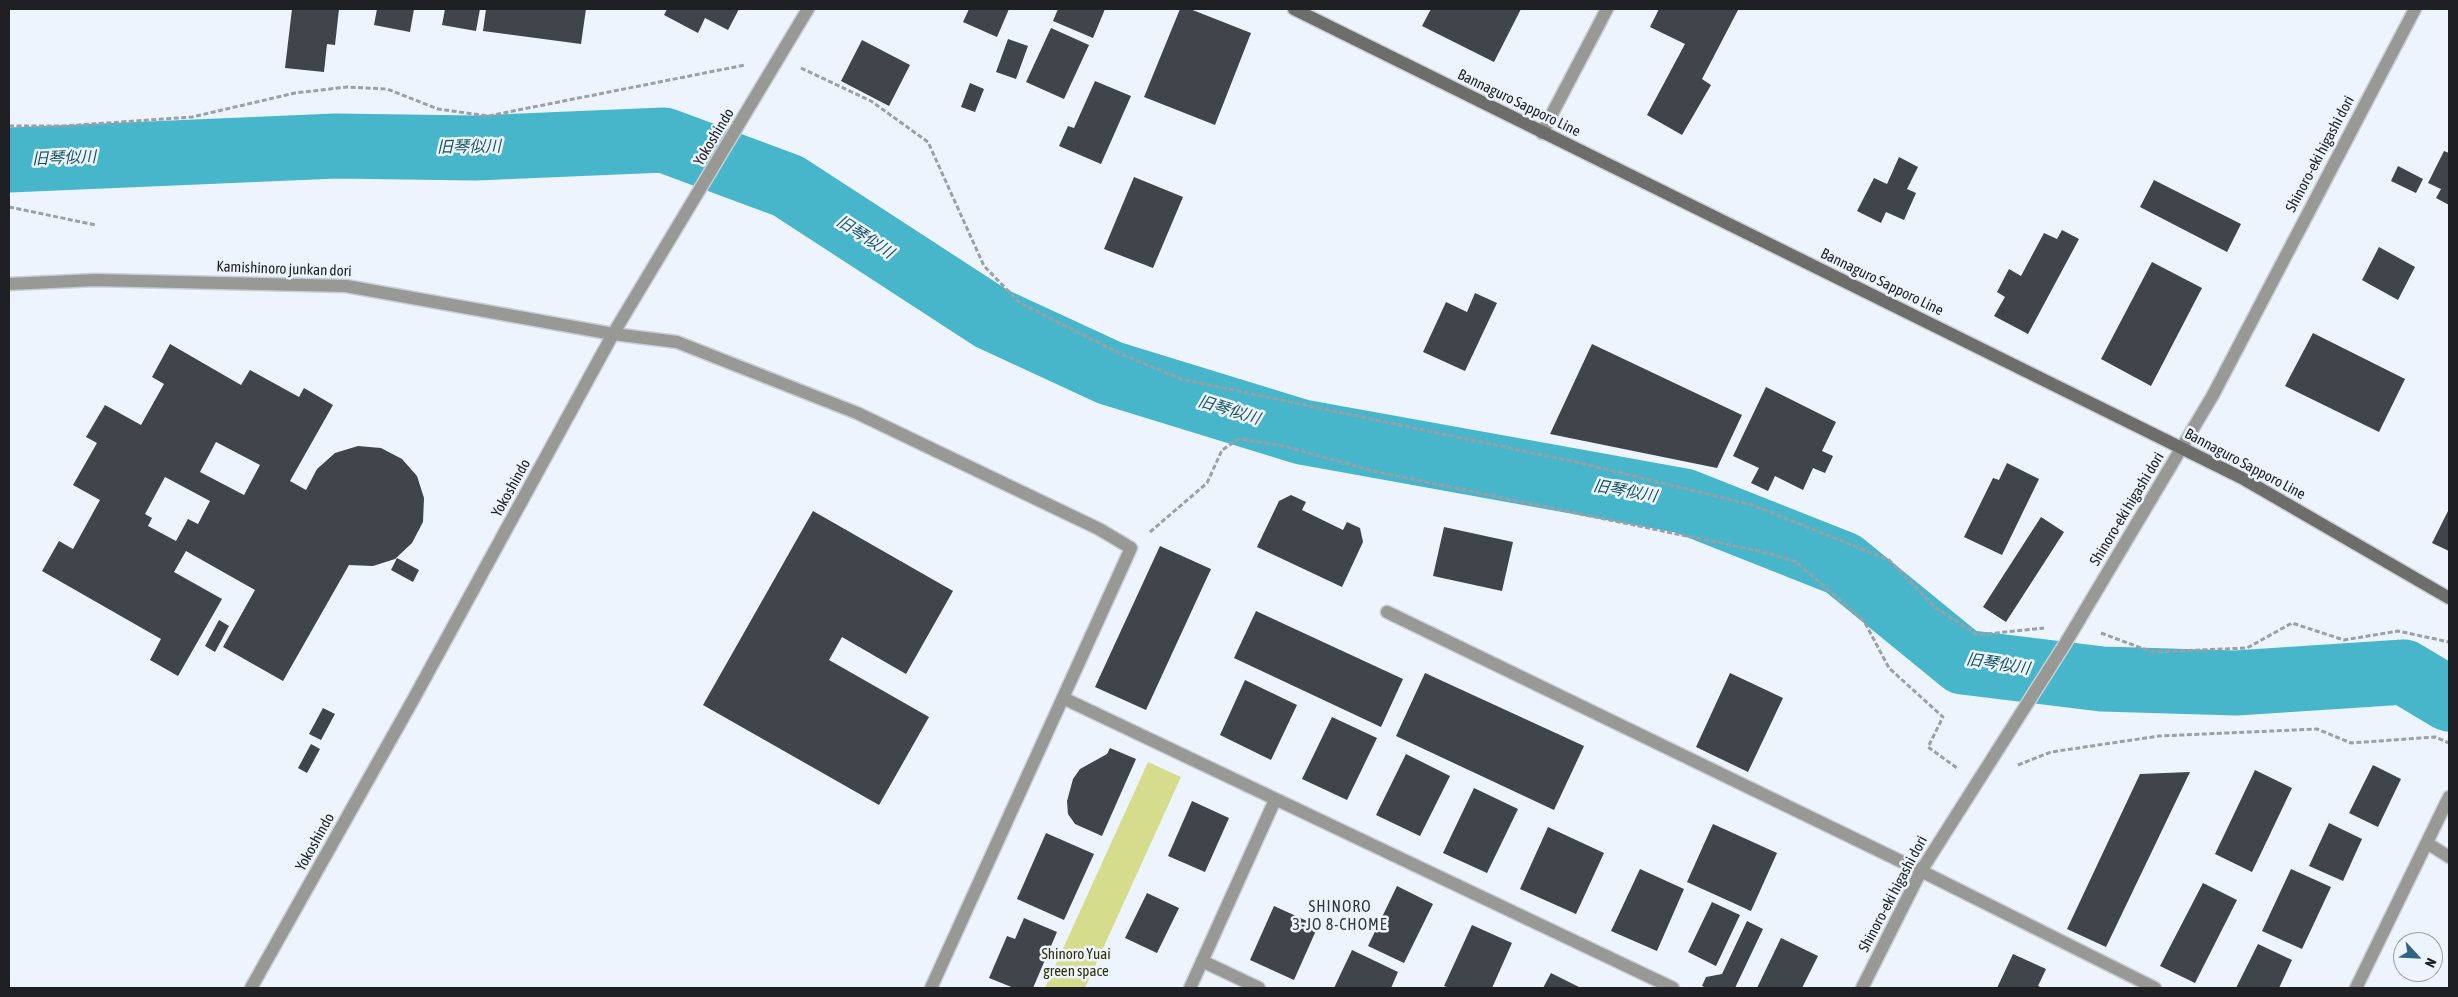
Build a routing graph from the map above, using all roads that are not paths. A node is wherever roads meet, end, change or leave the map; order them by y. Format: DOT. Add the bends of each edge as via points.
graph roads {
  1 [pos="808,9"];
  2 [pos="1294,9"];
  3 [pos="1607,9"];
  4 [pos="2415,9"];
  5 [pos="1542,132"];
  6 [pos="9,284"];
  7 [pos="614,334"];
  8 [pos="2182,448"];
  9 [pos="2449,598"];
  10 [pos="1387,612"];
  11 [pos="1063,698"];
  12 [pos="2449,797"];
  13 [pos="1275,800"];
  14 [pos="2427,843"];
  15 [pos="2449,857"];
  16 [pos="1921,871"];
  17 [pos="1202,961"];
  18 [pos="251,988"];
  19 [pos="931,988"];
  20 [pos="1190,988"];
  21 [pos="1259,988"];
  22 [pos="1673,988"];
  23 [pos="1862,988"];
  24 [pos="2155,988"];
  25 [pos="2356,988"];
  1 -- 7 [label="street, Yokoshindo"];
  2 -- 5 [label="main road, Bannaguro Sapporo Line"];
  3 -- 5 [label="street"];
  4 -- 8 [label="street, Shinoro-eki higashi dori" via="2213,395"];
  5 -- 8 [label="main road, Bannaguro Sapporo Line"];
  6 -- 7 [label="street, Kamishinoro junkan dori" via="95,280 346,286"];
  7 -- 11 [label="street, Kamishinoro junkan dori" via="677,342 857,413 1132,548"];
  7 -- 18 [label="street, Yokoshindo"];
  8 -- 9 [label="main road, Bannaguro Sapporo Line" via="2242,478"];
  8 -- 16 [label="street, Shinoro-eki higashi dori" via="2077,625"];
  10 -- 16 [label="street"];
  11 -- 13 [label="street"];
  11 -- 19 [label="street"];
  12 -- 14 [label="street"];
  13 -- 17 [label="street"];
  13 -- 22 [label="street"];
  14 -- 15 [label="street"];
  14 -- 25 [label="street"];
  16 -- 23 [label="street, Shinoro-eki higashi dori"];
  16 -- 24 [label="street"];
  17 -- 20 [label="street"];
  17 -- 21 [label="street"];
}
